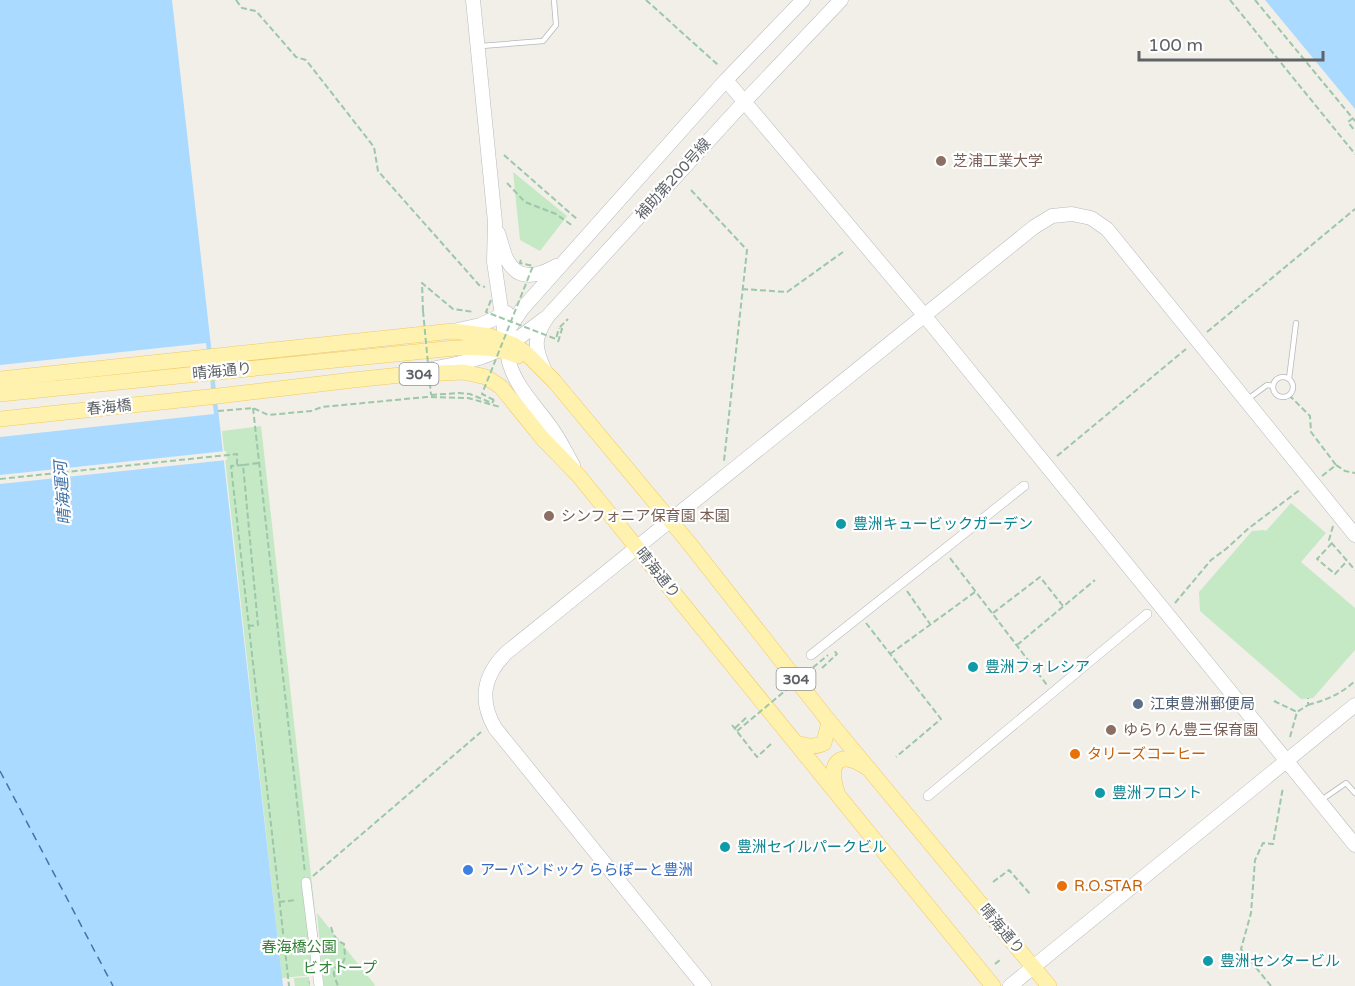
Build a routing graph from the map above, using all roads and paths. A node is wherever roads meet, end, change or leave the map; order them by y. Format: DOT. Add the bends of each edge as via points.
graph roads {
  1 [pos="236,0"];
  2 [pos="473,0"];
  3 [pos="554,0"];
  4 [pos="646,0"];
  5 [pos="803,0"];
  6 [pos="841,0"];
  7 [pos="1230,0"];
  8 [pos="1255,0"];
  9 [pos="478,46"];
  10 [pos="717,65"];
  11 [pos="726,80"];
  12 [pos="744,100"];
  13 [pos="1354,119"];
  14 [pos="1355,131"];
  15 [pos="1355,154"];
  16 [pos="504,155"];
  17 [pos="507,183"];
  18 [pos="691,190"];
  19 [pos="1355,209"];
  20 [pos="578,220"];
  21 [pos="495,222"];
  22 [pos="573,226"];
  23 [pos="843,252"];
  24 [pos="521,259"];
  25 [pos="565,261"];
  26 [pos="490,288"];
  27 [pos="742,289"];
  28 [pos="491,300"];
  29 [pos="531,300"];
  30 [pos="476,313"];
  31 [pos="924,315"];
  32 [pos="548,316"];
  33 [pos="506,318"];
  34 [pos="568,319"];
  35 [pos="1296,323"];
  36 [pos="560,328"];
  37 [pos="453,331"];
  38 [pos="1206,333"];
  39 [pos="558,342"];
  40 [pos="506,345"];
  41 [pos="1188,347"];
  42 [pos="214,364"];
  43 [pos="545,372"];
  44 [pos="401,375"];
  45 [pos="0,379"];
  46 [pos="1289,379"];
  47 [pos="1273,386"];
  48 [pos="0,394"];
  49 [pos="1289,395"];
  50 [pos="469,396"];
  51 [pos="1246,400"];
  52 [pos="218,404"];
  53 [pos="253,408"];
  54 [pos="503,408"];
  55 [pos="0,418"];
  56 [pos="1055,458"];
  57 [pos="259,463"];
  58 [pos="243,465"];
  59 [pos="1336,465"];
  60 [pos="237,466"];
  61 [pos="723,468"];
  62 [pos="1355,473"];
  63 [pos="579,475"];
  64 [pos="1322,476"];
  65 [pos="0,479"];
  66 [pos="1024,486"];
  67 [pos="1303,488"];
  68 [pos="671,521"];
  69 [pos="1333,525"];
  70 [pos="1355,535"];
  71 [pos="1332,543"];
  72 [pos="638,547"];
  73 [pos="944,550"];
  74 [pos="1347,561"];
  75 [pos="1355,570"];
  76 [pos="1095,580"];
  77 [pos="902,584"];
  78 [pos="975,591"];
  79 [pos="1175,603"];
  80 [pos="1063,606"];
  81 [pos="993,614"];
  82 [pos="1147,614"];
  83 [pos="860,616"];
  84 [pos="930,624"];
  85 [pos="248,626"];
  86 [pos="1017,645"];
  87 [pos="837,654"];
  88 [pos="890,654"];
  89 [pos="811,655"];
  90 [pos="832,660"];
  91 [pos="822,668"];
  92 [pos="1355,681"];
  93 [pos="1053,692"];
  94 [pos="1308,698"];
  95 [pos="1274,701"];
  96 [pos="1308,705"];
  97 [pos="1355,705"];
  98 [pos="1297,712"];
  99 [pos="824,715"];
  100 [pos="748,716"];
  101 [pos="737,731"];
  102 [pos="481,732"];
  103 [pos="1290,737"];
  104 [pos="796,743"];
  105 [pos="771,744"];
  106 [pos="896,757"];
  107 [pos="1287,760"];
  108 [pos="868,768"];
  109 [pos="1283,787"];
  110 [pos="1355,793"];
  111 [pos="838,795"];
  112 [pos="928,796"];
  113 [pos="1320,802"];
  114 [pos="1355,845"];
  115 [pos="306,882"];
  116 [pos="993,882"];
  117 [pos="1031,895"];
  118 [pos="308,899"];
  119 [pos="279,903"];
  120 [pos="331,927"];
  121 [pos="1001,960"];
  122 [pos="995,964"];
  123 [pos="1033,967"];
  124 [pos="289,986"];
  125 [pos="319,986"];
  126 [pos="338,986"];
  127 [pos="704,986"];
  128 [pos="993,986"];
  129 [pos="1010,986"];
  130 [pos="1049,986"];
  131 [pos="1271,986"];
  1 -- 26 [label="path" via="242,8 256,11 296,57 306,60 374,147 378,171 479,285"];
  2 -- 9 [label="street"];
  3 -- 9 [label="lane" via="556,25 543,41"];
  4 -- 10 [label="path"];
  5 -- 11 [label="street, 補助第200号線"];
  6 -- 12 [label="street, 補助第200号線"];
  7 -- 15 [label="path"];
  8 -- 13 [label="path"];
  9 -- 21 [label="street"];
  11 -- 12 [label="street"];
  11 -- 25 [label="street, 補助第200号線"];
  12 -- 31 [label="street"];
  12 -- 32 [label="street, 補助第200号線"];
  13 -- 14 [label="path" via="1348,122"];
  16 -- 20 [label="path"];
  17 -- 22 [label="path" via="525,202 556,213"];
  18 -- 27 [label="path" via="747,250"];
  19 -- 38 [label="path"];
  21 -- 25 [label="street" via="507,260 516,271 535,276"];
  21 -- 33 [label="street" via="494,262"];
  23 -- 27 [label="path" via="787,292"];
  24 -- 33 [label="path, bridge" via="520,262 533,266"];
  25 -- 29 [label="street, 補助第200号線"];
  27 -- 61 [label="path"];
  28 -- 33 [label="path, bridge" via="486,312"];
  29 -- 33 [label="street"];
  29 -- 40 [label="street, 補助第200号線" via="510,327"];
  30 -- 50 [label="path, bridge" via="453,309 422,283 431,395"];
  31 -- 51 [label="street" via="1052,216 1072,214 1091,218 1107,229"];
  31 -- 68 [label="street"];
  31 -- 107 [label="street"];
  32 -- 40 [label="street"];
  32 -- 43 [label="street, 補助第200号線" via="539,329 536,345"];
  33 -- 36 [label="path, bridge" via="556,339"];
  33 -- 37 [label="street"];
  33 -- 40 [label="street"];
  33 -- 50 [label="path, bridge" via="482,394 494,400 492,403"];
  34 -- 36 [label="path"];
  35 -- 46 [label="lane"];
  36 -- 39 [label="path"];
  37 -- 40 [label="main road, 晴海通り / 304" via="475,333"];
  37 -- 42 [label="main road, 晴海通り / 304"];
  40 -- 42 [label="main road, 晴海通り / 304"];
  40 -- 43 [label="main road, 晴海通り / 304" via="525,352"];
  40 -- 44 [label="street" via="481,358"];
  40 -- 63 [label="street" via="515,380 553,430"];
  41 -- 56 [label="path"];
  42 -- 45 [label="main road, 304"];
  42 -- 48 [label="main road, 晴海通り / 304"];
  43 -- 68 [label="main road, 晴海通り / 304"];
  44 -- 52 [label="main road, 晴海通り / 304"];
  44 -- 63 [label="main road, 晴海通り / 304" via="464,372 494,381"];
  46 -- 47 [label="lane" via="1278,378"];
  46 -- 49 [label="lane"];
  47 -- 49 [label="lane" via="1279,396"];
  47 -- 51 [label="lane" via="1267,385"];
  49 -- 59 [label="path" via="1310,416 1311,432"];
  50 -- 53 [label="path" via="322,406 311,411 268,415"];
  50 -- 54 [label="path"];
  51 -- 70 [label="street"];
  52 -- 53 [label="path"];
  52 -- 55 [label="main road, 春海橋 / 304"];
  53 -- 57 [label="path"];
  57 -- 58 [label="path"];
  57 -- 115 [label="path"];
  58 -- 60 [label="path"];
  58 -- 85 [label="path" via="258,625"];
  59 -- 62 [label="path"];
  59 -- 64 [label="path"];
  60 -- 65 [label="path" via="237,454"];
  60 -- 85 [label="path" via="231,466"];
  63 -- 72 [label="main road, 晴海通り / 304"];
  66 -- 73 [label="street"];
  67 -- 79 [label="path" via="1211,560"];
  68 -- 72 [label="street"];
  68 -- 99 [label="main road, 晴海通り / 304"];
  69 -- 71 [label="path" via="1329,540"];
  71 -- 74 [label="path"];
  71 -- 74 [label="path" via="1317,559 1335,574"];
  72 -- 104 [label="main road, 晴海通り / 304"];
  72 -- 127 [label="street" via="500,660 486,686 486,709 495,728"];
  73 -- 77 [label="street"];
  73 -- 78 [label="path"];
  74 -- 75 [label="path"];
  76 -- 80 [label="path"];
  77 -- 83 [label="street"];
  77 -- 84 [label="path"];
  78 -- 81 [label="path"];
  78 -- 84 [label="path"];
  80 -- 81 [label="path" via="1040,577"];
  80 -- 86 [label="path"];
  81 -- 86 [label="path"];
  82 -- 93 [label="street"];
  83 -- 88 [label="path"];
  83 -- 89 [label="street"];
  84 -- 88 [label="path"];
  85 -- 119 [label="path"];
  86 -- 93 [label="path"];
  87 -- 90 [label="path"];
  88 -- 106 [label="path" via="941,719"];
  90 -- 91 [label="path"];
  90 -- 101 [label="path, bridge" via="828,655"];
  92 -- 96 [label="path" via="1332,698"];
  93 -- 112 [label="street"];
  94 -- 96 [label="path"];
  95 -- 98 [label="path"];
  96 -- 98 [label="path"];
  97 -- 107 [label="street"];
  98 -- 103 [label="path"];
  99 -- 104 [label="main road" via="829,722 824,742 812,746"];
  99 -- 108 [label="main road, 晴海通り / 304"];
  100 -- 101 [label="path, bridge" via="735,728 732,725"];
  101 -- 105 [label="path" via="757,757"];
  102 -- 115 [label="path"];
  104 -- 111 [label="main road, 晴海通り / 304"];
  107 -- 113 [label="street"];
  107 -- 123 [label="street"];
  108 -- 111 [label="main road" via="853,760 838,761 833,775"];
  108 -- 123 [label="main road, 晴海通り / 304"];
  109 -- 131 [label="path" via="1273,844 1263,843 1255,860 1251,913 1241,949"];
  110 -- 113 [label="lane" via="1346,783"];
  111 -- 128 [label="main road, 晴海通り / 304"];
  113 -- 114 [label="street"];
  115 -- 118 [label="street"];
  116 -- 117 [label="path" via="1009,870"];
  118 -- 119 [label="path"];
  118 -- 125 [label="street"];
  119 -- 124 [label="path"];
  120 -- 126 [label="path" via="344,944 345,957 334,970"];
  121 -- 122 [label="path"];
  123 -- 129 [label="street"];
  123 -- 130 [label="main road, 晴海通り / 304"];
}
